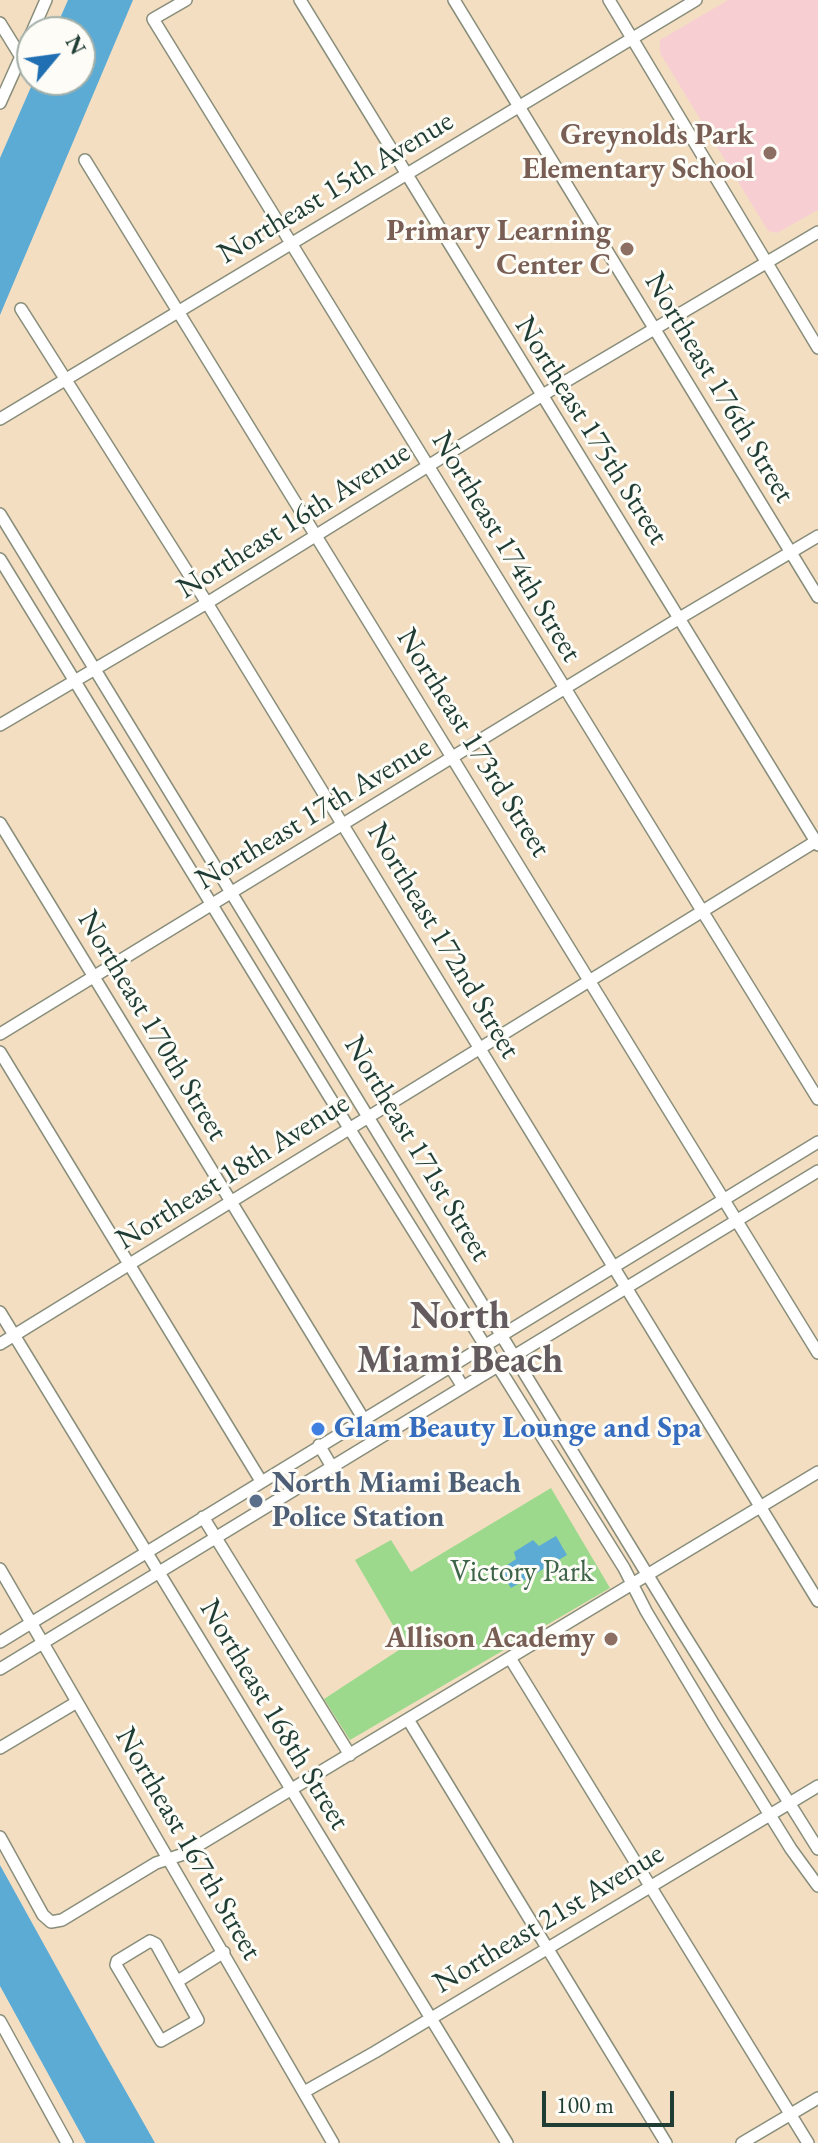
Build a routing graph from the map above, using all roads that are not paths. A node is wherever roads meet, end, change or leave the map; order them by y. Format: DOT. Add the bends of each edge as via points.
graph roads {
  1 [pos="186,0"];
  2 [pos="300,0"];
  3 [pos="454,0"];
  4 [pos="609,0"];
  5 [pos="696,0"];
  6 [pos="0,23"];
  7 [pos="632,38"];
  8 [pos="16,49"];
  9 [pos="16,69"];
  10 [pos="2,101"];
  11 [pos="519,106"];
  12 [pos="85,160"];
  13 [pos="405,174"];
  14 [pos="818,232"];
  15 [pos="289,243"];
  16 [pos="766,265"];
  17 [pos="21,309"];
  18 [pos="177,311"];
  19 [pos="655,327"];
  20 [pos="818,348"];
  21 [pos="65,380"];
  22 [pos="541,396"];
  23 [pos="0,419"];
  24 [pos="429,465"];
  25 [pos="0,514"];
  26 [pos="316,534"];
  27 [pos="818,536"];
  28 [pos="792,553"];
  29 [pos="0,559"];
  30 [pos="818,597"];
  31 [pos="207,603"];
  32 [pos="678,619"];
  33 [pos="94,670"];
  34 [pos="75,682"];
  35 [pos="564,690"];
  36 [pos="0,725"];
  37 [pos="454,758"];
  38 [pos="0,823"];
  39 [pos="343,824"];
  40 [pos="817,842"];
  41 [pos="231,892"];
  42 [pos="211,905"];
  43 [pos="700,911"];
  44 [pos="94,977"];
  45 [pos="589,979"];
  46 [pos="0,1034"];
  47 [pos="480,1048"];
  48 [pos="0,1052"];
  49 [pos="818,1099"];
  50 [pos="369,1117"];
  51 [pos="350,1129"];
  52 [pos="818,1142"];
  53 [pos="818,1171"];
  54 [pos="402,1172"];
  55 [pos="384,1184"];
  56 [pos="723,1198"];
  57 [pos="231,1203"];
  58 [pos="737,1221"];
  59 [pos="456,1261"];
  60 [pos="129,1264"];
  61 [pos="614,1267"];
  62 [pos="440,1271"];
  63 [pos="626,1288"];
  64 [pos="0,1312"];
  65 [pos="14,1335"];
  66 [pos="503,1335"];
  67 [pos="0,1344"];
  68 [pos="485,1345"];
  69 [pos="818,1353"];
  70 [pos="515,1356"];
  71 [pos="450,1366"];
  72 [pos="499,1366"];
  73 [pos="463,1387"];
  74 [pos="363,1418"];
  75 [pos="319,1445"];
  76 [pos="332,1467"];
  77 [pos="818,1472"];
  78 [pos="261,1481"];
  79 [pos="760,1507"];
  80 [pos="203,1517"];
  81 [pos="216,1538"];
  82 [pos="146,1552"];
  83 [pos="0,1569"];
  84 [pos="159,1573"];
  85 [pos="649,1575"];
  86 [pos="632,1585"];
  87 [pos="818,1601"];
  88 [pos="31,1622"];
  89 [pos="0,1642"];
  90 [pos="43,1644"];
  91 [pos="510,1658"];
  92 [pos="0,1669"];
  93 [pos="77,1702"];
  94 [pos="409,1721"];
  95 [pos="0,1748"];
  96 [pos="350,1755"];
  97 [pos="818,1786"];
  98 [pos="291,1790"];
  99 [pos="789,1804"];
  100 [pos="770,1815"];
  101 [pos="0,1837"];
  102 [pos="818,1849"];
  103 [pos="169,1857"];
  104 [pos="650,1886"];
  105 [pos="818,1886"];
  106 [pos="548,1947"];
  107 [pos="224,1952"];
  108 [pos="178,1981"];
  109 [pos="432,2018"];
  110 [pos="0,2021"];
  111 [pos="304,2092"];
  112 [pos="818,2098"];
  113 [pos="790,2114"];
  114 [pos="67,2143"];
  115 [pos="333,2143"];
  116 [pos="507,2143"];
  117 [pos="666,2143"];
  118 [pos="742,2143"];
  119 [pos="808,2143"];
  1 -- 15 [label="street, Northeast 174th Street" via="153,19"];
  2 -- 13 [label="street, Northeast 175th Street"];
  3 -- 11 [label="street, Northeast 176th Street"];
  4 -- 7 [label="street"];
  5 -- 7 [label="street, Northeast 15th Avenue"];
  6 -- 8 [label="street"];
  7 -- 11 [label="street, Northeast 15th Avenue"];
  7 -- 16 [label="street"];
  9 -- 10 [label="street"];
  11 -- 13 [label="street, Northeast 15th Avenue"];
  11 -- 19 [label="street, Northeast 176th Street"];
  12 -- 18 [label="street, Northeast 173rd Street"];
  13 -- 15 [label="street, Northeast 15th Avenue"];
  13 -- 22 [label="street, Northeast 175th Street"];
  14 -- 16 [label="street, Northeast 16th Avenue"];
  15 -- 18 [label="street, Northeast 15th Avenue"];
  15 -- 24 [label="street, Northeast 174th Street"];
  16 -- 19 [label="street, Northeast 16th Avenue"];
  16 -- 20 [label="street"];
  17 -- 21 [label="street, Northeast 172nd Street"];
  18 -- 21 [label="street, Northeast 15th Avenue"];
  18 -- 26 [label="street, Northeast 173rd Street"];
  19 -- 22 [label="street, Northeast 16th Avenue"];
  19 -- 28 [label="street, Northeast 176th Street"];
  21 -- 23 [label="street, Northeast 15th Avenue"];
  21 -- 31 [label="street, Northeast 172nd Street"];
  22 -- 24 [label="street, Northeast 16th Avenue"];
  22 -- 32 [label="street, Northeast 175th Street"];
  24 -- 26 [label="street, Northeast 16th Avenue"];
  24 -- 35 [label="street, Northeast 174th Street"];
  25 -- 33 [label="street, Northeast 171st Street"];
  26 -- 31 [label="street, Northeast 16th Avenue"];
  26 -- 37 [label="street, Northeast 173rd Street"];
  27 -- 28 [label="street, Northeast 17th Avenue"];
  28 -- 30 [label="street, Northeast 176th Street"];
  28 -- 32 [label="street, Northeast 17th Avenue"];
  29 -- 34 [label="street, Northeast 171st Street"];
  31 -- 33 [label="street, Northeast 16th Avenue"];
  31 -- 39 [label="street, Northeast 172nd Street"];
  32 -- 35 [label="street, Northeast 17th Avenue"];
  32 -- 40 [label="street, Northeast 175th Street"];
  33 -- 34 [label="street, Northeast 16th Avenue"];
  33 -- 41 [label="street, Northeast 171st Street"];
  34 -- 36 [label="street, Northeast 16th Avenue"];
  34 -- 42 [label="street, Northeast 171st Street"];
  35 -- 37 [label="street, Northeast 17th Avenue"];
  35 -- 43 [label="street, Northeast 174th Street"];
  37 -- 39 [label="street, Northeast 17th Avenue"];
  37 -- 45 [label="street, Northeast 173rd Street"];
  38 -- 44 [label="street, Northeast 170th Street"];
  39 -- 41 [label="street, Northeast 17th Avenue"];
  39 -- 47 [label="street, Northeast 172nd Street"];
  40 -- 43 [label="street, Northeast 18th Avenue"];
  41 -- 42 [label="street, Northeast 17th Avenue"];
  41 -- 50 [label="street, Northeast 171st Street"];
  42 -- 44 [label="street, Northeast 17th Avenue"];
  42 -- 51 [label="street, Northeast 171st Street"];
  43 -- 45 [label="street, Northeast 18th Avenue"];
  43 -- 49 [label="street, Northeast 174th Street"];
  44 -- 46 [label="street, Northeast 17th Avenue"];
  44 -- 57 [label="street, Northeast 170th Street"];
  45 -- 47 [label="street, Northeast 18th Avenue"];
  45 -- 56 [label="street, Northeast 173rd Street"];
  47 -- 50 [label="street, Northeast 18th Avenue"];
  47 -- 61 [label="street, Northeast 172nd Street"];
  48 -- 60 [label="street"];
  50 -- 51 [label="street, Northeast 18th Avenue"];
  50 -- 54 [label="street, Northeast 171st Street"];
  51 -- 55 [label="street, Northeast 171st Street"];
  51 -- 57 [label="street, Northeast 18th Avenue"];
  52 -- 56 [label="street"];
  53 -- 58 [label="street"];
  54 -- 55 [label="street"];
  54 -- 59 [label="street, Northeast 171st Street"];
  55 -- 62 [label="street, Northeast 171st Street"];
  56 -- 58 [label="street, Northeast 173rd Street"];
  56 -- 61 [label="street"];
  57 -- 60 [label="street, Northeast 18th Avenue"];
  57 -- 74 [label="street, Northeast 170th Street"];
  58 -- 63 [label="street"];
  58 -- 69 [label="street, Northeast 173rd Street"];
  59 -- 62 [label="street"];
  59 -- 66 [label="street, Northeast 171st Street"];
  60 -- 65 [label="street, Northeast 18th Avenue"];
  60 -- 78 [label="street"];
  61 -- 63 [label="street, Northeast 172nd Street"];
  61 -- 66 [label="street"];
  62 -- 68 [label="street, Northeast 171st Street"];
  63 -- 70 [label="street"];
  63 -- 79 [label="street, Northeast 172nd Street"];
  64 -- 65 [label="street, Northeast 168th Street"];
  65 -- 67 [label="street, Northeast 18th Avenue"];
  65 -- 82 [label="street, Northeast 168th Street"];
  66 -- 68 [label="street"];
  66 -- 70 [label="street, Northeast 171st Street"];
  68 -- 71 [label="street"];
  68 -- 72 [label="street, Northeast 171st Street"];
  70 -- 72 [label="street"];
  70 -- 85 [label="street, Northeast 171st Street"];
  71 -- 73 [label="street"];
  71 -- 74 [label="street"];
  72 -- 73 [label="street"];
  72 -- 86 [label="street, Northeast 171st Street"];
  73 -- 76 [label="street"];
  74 -- 75 [label="street"];
  75 -- 76 [label="street"];
  75 -- 78 [label="street"];
  76 -- 81 [label="street"];
  77 -- 79 [label="street"];
  78 -- 80 [label="street"];
  79 -- 85 [label="street"];
  79 -- 87 [label="street, Northeast 172nd Street"];
  80 -- 81 [label="street"];
  80 -- 82 [label="street"];
  81 -- 84 [label="street"];
  81 -- 96 [label="street"];
  82 -- 84 [label="street, Northeast 168th Street"];
  82 -- 88 [label="street"];
  83 -- 88 [label="street, Northeast 167th Street"];
  84 -- 90 [label="street"];
  84 -- 98 [label="street, Northeast 168th Street"];
  85 -- 86 [label="street"];
  85 -- 99 [label="street, Northeast 171st Street"];
  86 -- 91 [label="street"];
  86 -- 100 [label="street, Northeast 171st Street"];
  88 -- 89 [label="street"];
  88 -- 90 [label="street, Northeast 167th Street"];
  90 -- 92 [label="street"];
  90 -- 93 [label="street, Northeast 167th Street"];
  91 -- 94 [label="street"];
  91 -- 104 [label="street"];
  93 -- 95 [label="street"];
  93 -- 103 [label="street, Northeast 167th Street"];
  94 -- 96 [label="street"];
  94 -- 106 [label="street"];
  96 -- 98 [label="street"];
  97 -- 99 [label="street, Northeast 21st Avenue"];
  98 -- 103 [label="street" via="184,1854"];
  98 -- 109 [label="street, Northeast 168th Street"];
  99 -- 100 [label="street, Northeast 21st Avenue"];
  99 -- 102 [label="street, Northeast 171st Street"];
  100 -- 104 [label="street, Northeast 21st Avenue"];
  100 -- 105 [label="street, Northeast 171st Street"];
  101 -- 103 [label="street" via="51,1922"];
  103 -- 107 [label="street, Northeast 167th Street"];
  104 -- 106 [label="street, Northeast 21st Avenue"];
  104 -- 113 [label="street"];
  106 -- 109 [label="street, Northeast 21st Avenue"];
  106 -- 117 [label="street"];
  107 -- 108 [label="street"];
  107 -- 111 [label="street, Northeast 167th Street"];
  108 -- 108 [label="street" via="198,2020 161,2041 117,1961 153,1941"];
  109 -- 111 [label="street, Northeast 21st Avenue"];
  109 -- 116 [label="street, Northeast 168th Street"];
  110 -- 114 [label="street"];
  111 -- 115 [label="street, Northeast 167th Street"];
  112 -- 113 [label="street"];
  113 -- 118 [label="street"];
  113 -- 119 [label="street"];
}
